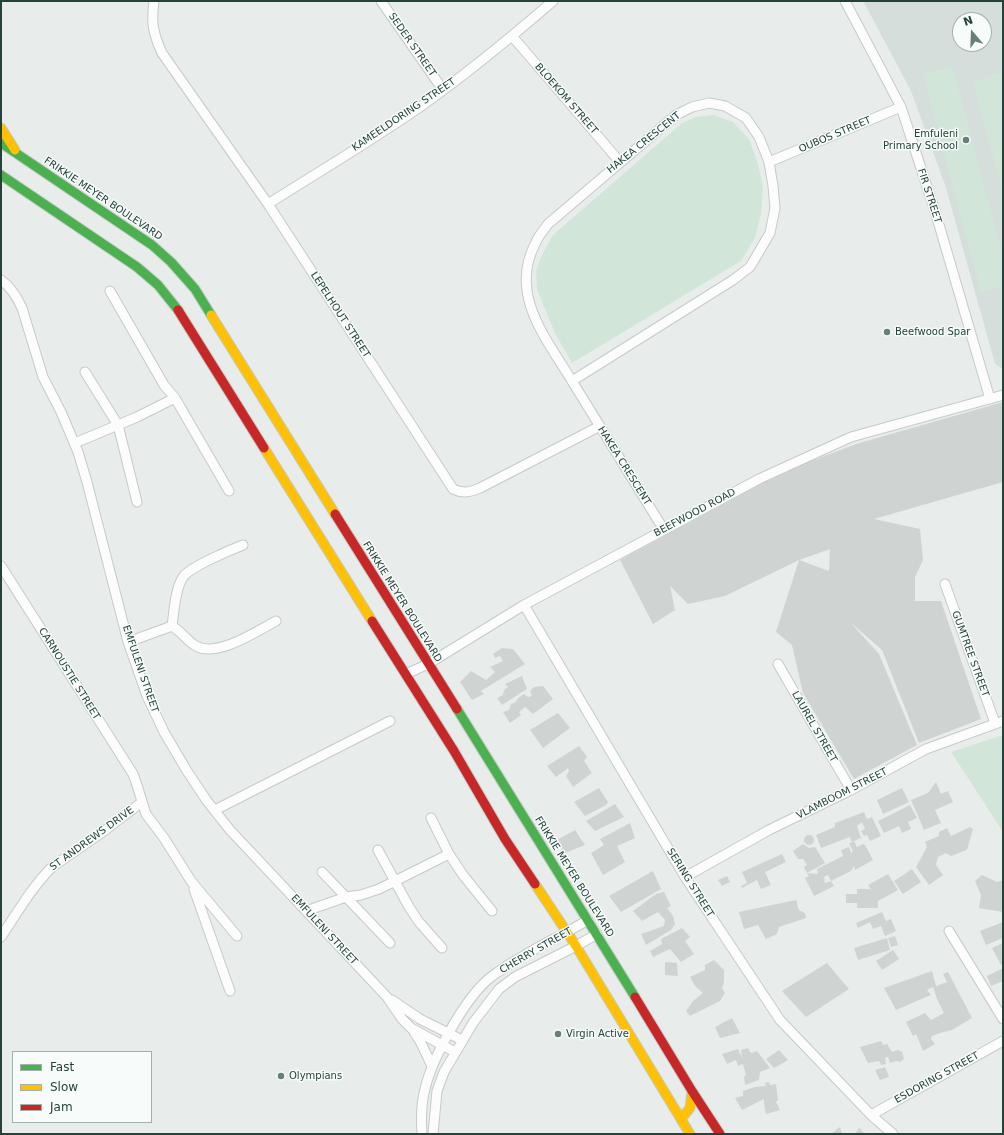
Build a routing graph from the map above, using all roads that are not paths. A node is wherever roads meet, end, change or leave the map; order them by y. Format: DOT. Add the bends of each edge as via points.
graph roads {
  1 [pos="154,1"];
  2 [pos="381,1"];
  3 [pos="553,1"];
  4 [pos="846,1"];
  5 [pos="512,36"];
  6 [pos="443,90"];
  7 [pos="901,107"];
  8 [pos="1,128"];
  9 [pos="1,143"];
  10 [pos="19,156"];
  11 [pos="620,162"];
  12 [pos="769,162"];
  13 [pos="1,175"];
  14 [pos="268,204"];
  15 [pos="1,280"];
  16 [pos="110,291"];
  17 [pos="85,372"];
  18 [pos="572,381"];
  19 [pos="1003,396"];
  20 [pos="175,398"];
  21 [pos="990,399"];
  22 [pos="118,425"];
  23 [pos="600,426"];
  24 [pos="75,443"];
  25 [pos="229,491"];
  26 [pos="137,502"];
  27 [pos="664,530"];
  28 [pos="243,545"];
  29 [pos="1,566"];
  30 [pos="945,584"];
  31 [pos="524,605"];
  32 [pos="276,621"];
  33 [pos="172,626"];
  34 [pos="128,642"];
  35 [pos="428,664"];
  36 [pos="778,664"];
  37 [pos="406,674"];
  38 [pos="390,721"];
  39 [pos="999,722"];
  40 [pos="851,790"];
  41 [pos="142,802"];
  42 [pos="215,810"];
  43 [pos="431,818"];
  44 [pos="378,850"];
  45 [pos="449,854"];
  46 [pos="322,872"];
  47 [pos="685,877"];
  48 [pos="191,881"];
  49 [pos="395,882"];
  50 [pos="346,897"];
  51 [pos="492,910"];
  52 [pos="306,911"];
  53 [pos="588,920"];
  54 [pos="949,931"];
  55 [pos="567,932"];
  56 [pos="597,934"];
  57 [pos="237,936"];
  58 [pos="1,937"];
  59 [pos="390,943"];
  60 [pos="576,946"];
  61 [pos="442,948"];
  62 [pos="230,991"];
  63 [pos="387,997"];
  64 [pos="1003,1020"];
  65 [pos="410,1028"];
  66 [pos="449,1033"];
  67 [pos="462,1040"];
  68 [pos="1003,1041"];
  69 [pos="443,1045"];
  70 [pos="455,1052"];
  71 [pos="432,1066"];
  72 [pos="692,1091"];
  73 [pos="871,1115"];
  74 [pos="681,1118"];
  75 [pos="422,1134"];
  76 [pos="433,1134"];
  77 [pos="690,1134"];
  78 [pos="720,1134"];
  79 [pos="893,1134"];
  1 -- 14 [label="street, LEPELHOUT STREET" via="153,30 162,53"];
  2 -- 6 [label="street, SEDER STREET"];
  3 -- 5 [label="street, KAMEELDORING STREET"];
  4 -- 7 [label="street, FIR STREET"];
  5 -- 6 [label="street, KAMEELDORING STREET"];
  5 -- 11 [label="street, BLOEKOM STREET"];
  6 -- 14 [label="street, KAMEELDORING STREET"];
  7 -- 12 [label="street, OUBOS STREET"];
  7 -- 21 [label="street, FIR STREET" via="935,211"];
  8 -- 10 [label="street"];
  9 -- 10 [label="street, FRIKKIE MEYER BOULEVARD"];
  10 -- 35 [label="street, FRIKKIE MEYER BOULEVARD" via="162,252 195,289"];
  11 -- 12 [label="street, HAKEA CRESCENT" via="676,115 692,107 709,103 725,106 746,118 759,137"];
  11 -- 18 [label="street, HAKEA CRESCENT" via="548,224 536,242 528,264 526,280 530,307 538,326"];
  12 -- 18 [label="street, HAKEA CRESCENT" via="775,208 770,233 750,267 712,294"];
  13 -- 37 [label="street" via="137,266 168,296"];
  14 -- 23 [label="street, LEPELHOUT STREET" via="453,489 469,492 480,488"];
  15 -- 24 [label="street, EMFULENI STREET" via="18,299 43,377"];
  16 -- 20 [label="street" via="164,385"];
  17 -- 22 [label="street"];
  18 -- 23 [label="street, HAKEA CRESCENT"];
  19 -- 21 [label="street, BEEFWOOD ROAD"];
  20 -- 22 [label="street"];
  20 -- 25 [label="street"];
  21 -- 27 [label="street, BEEFWOOD ROAD" via="851,437 759,479"];
  22 -- 24 [label="street"];
  22 -- 26 [label="street"];
  23 -- 27 [label="street, HAKEA CRESCENT"];
  24 -- 34 [label="street, EMFULENI STREET"];
  27 -- 31 [label="street, BEEFWOOD ROAD"];
  28 -- 33 [label="street" via="190,570 183,577 178,588"];
  29 -- 41 [label="street, CARNOUSTIE STREET" via="129,769"];
  30 -- 39 [label="street, GUMTREE STREET"];
  31 -- 35 [label="street, BEEFWOOD ROAD"];
  31 -- 47 [label="street, SERING STREET"];
  32 -- 33 [label="street" via="240,640 212,649 195,645"];
  33 -- 34 [label="street"];
  34 -- 42 [label="street, EMFULENI STREET" via="147,696 164,732 186,771"];
  35 -- 37 [label="street, BEEFWOOD ROAD"];
  35 -- 53 [label="street, FRIKKIE MEYER BOULEVARD"];
  36 -- 40 [label="street, LAUREL STREET"];
  37 -- 55 [label="street" via="505,839"];
  38 -- 42 [label="street"];
  39 -- 40 [label="street, VLAMBOOM STREET" via="926,749"];
  40 -- 47 [label="street, VLAMBOOM STREET" via="769,830"];
  41 -- 48 [label="street, CARNOUSTIE STREET" via="146,814"];
  41 -- 58 [label="street, ST ANDREWS DRIVE" via="52,867"];
  42 -- 52 [label="street, EMFULENI STREET" via="244,846"];
  43 -- 45 [label="street"];
  44 -- 49 [label="street"];
  45 -- 49 [label="street"];
  45 -- 51 [label="street"];
  46 -- 50 [label="street"];
  47 -- 73 [label="street, SERING STREET" via="780,1020"];
  48 -- 57 [label="street"];
  48 -- 62 [label="street"];
  49 -- 50 [label="street" via="370,893"];
  49 -- 61 [label="street" via="419,922"];
  50 -- 52 [label="street"];
  50 -- 59 [label="street"];
  52 -- 63 [label="street, EMFULENI STREET"];
  53 -- 55 [label="street, CHERRY STREET"];
  53 -- 56 [label="street, FRIKKIE MEYER BOULEVARD"];
  54 -- 64 [label="street"];
  55 -- 60 [label="street"];
  55 -- 66 [label="street, CHERRY STREET" via="489,978"];
  56 -- 60 [label="street, CHERRY STREET"];
  56 -- 72 [label="street, FRIKKIE MEYER BOULEVARD"];
  60 -- 67 [label="street, CHERRY STREET" via="499,989"];
  60 -- 74 [label="street"];
  63 -- 65 [label="street, EMFULENI STREET"];
  63 -- 66 [label="street, EMFULENI STREET" via="420,1020"];
  65 -- 69 [label="street, EMFULENI STREET"];
  65 -- 71 [label="street" via="420,1041"];
  66 -- 67 [label="street, EMFULENI STREET"];
  66 -- 69 [label="street, CHERRY STREET"];
  67 -- 70 [label="street, CHERRY STREET"];
  68 -- 73 [label="street, ESDORING STREET"];
  69 -- 70 [label="street, EMFULENI STREET"];
  69 -- 71 [label="street, CHERRY STREET"];
  70 -- 76 [label="street, CHERRY STREET" via="437,1091"];
  71 -- 75 [label="street, CHERRY STREET" via="424,1089"];
  72 -- 74 [label="street" via="690,1108"];
  72 -- 78 [label="street, FRIKKIE MEYER BOULEVARD"];
  73 -- 79 [label="street, SERING STREET"];
  74 -- 77 [label="street"];
}
